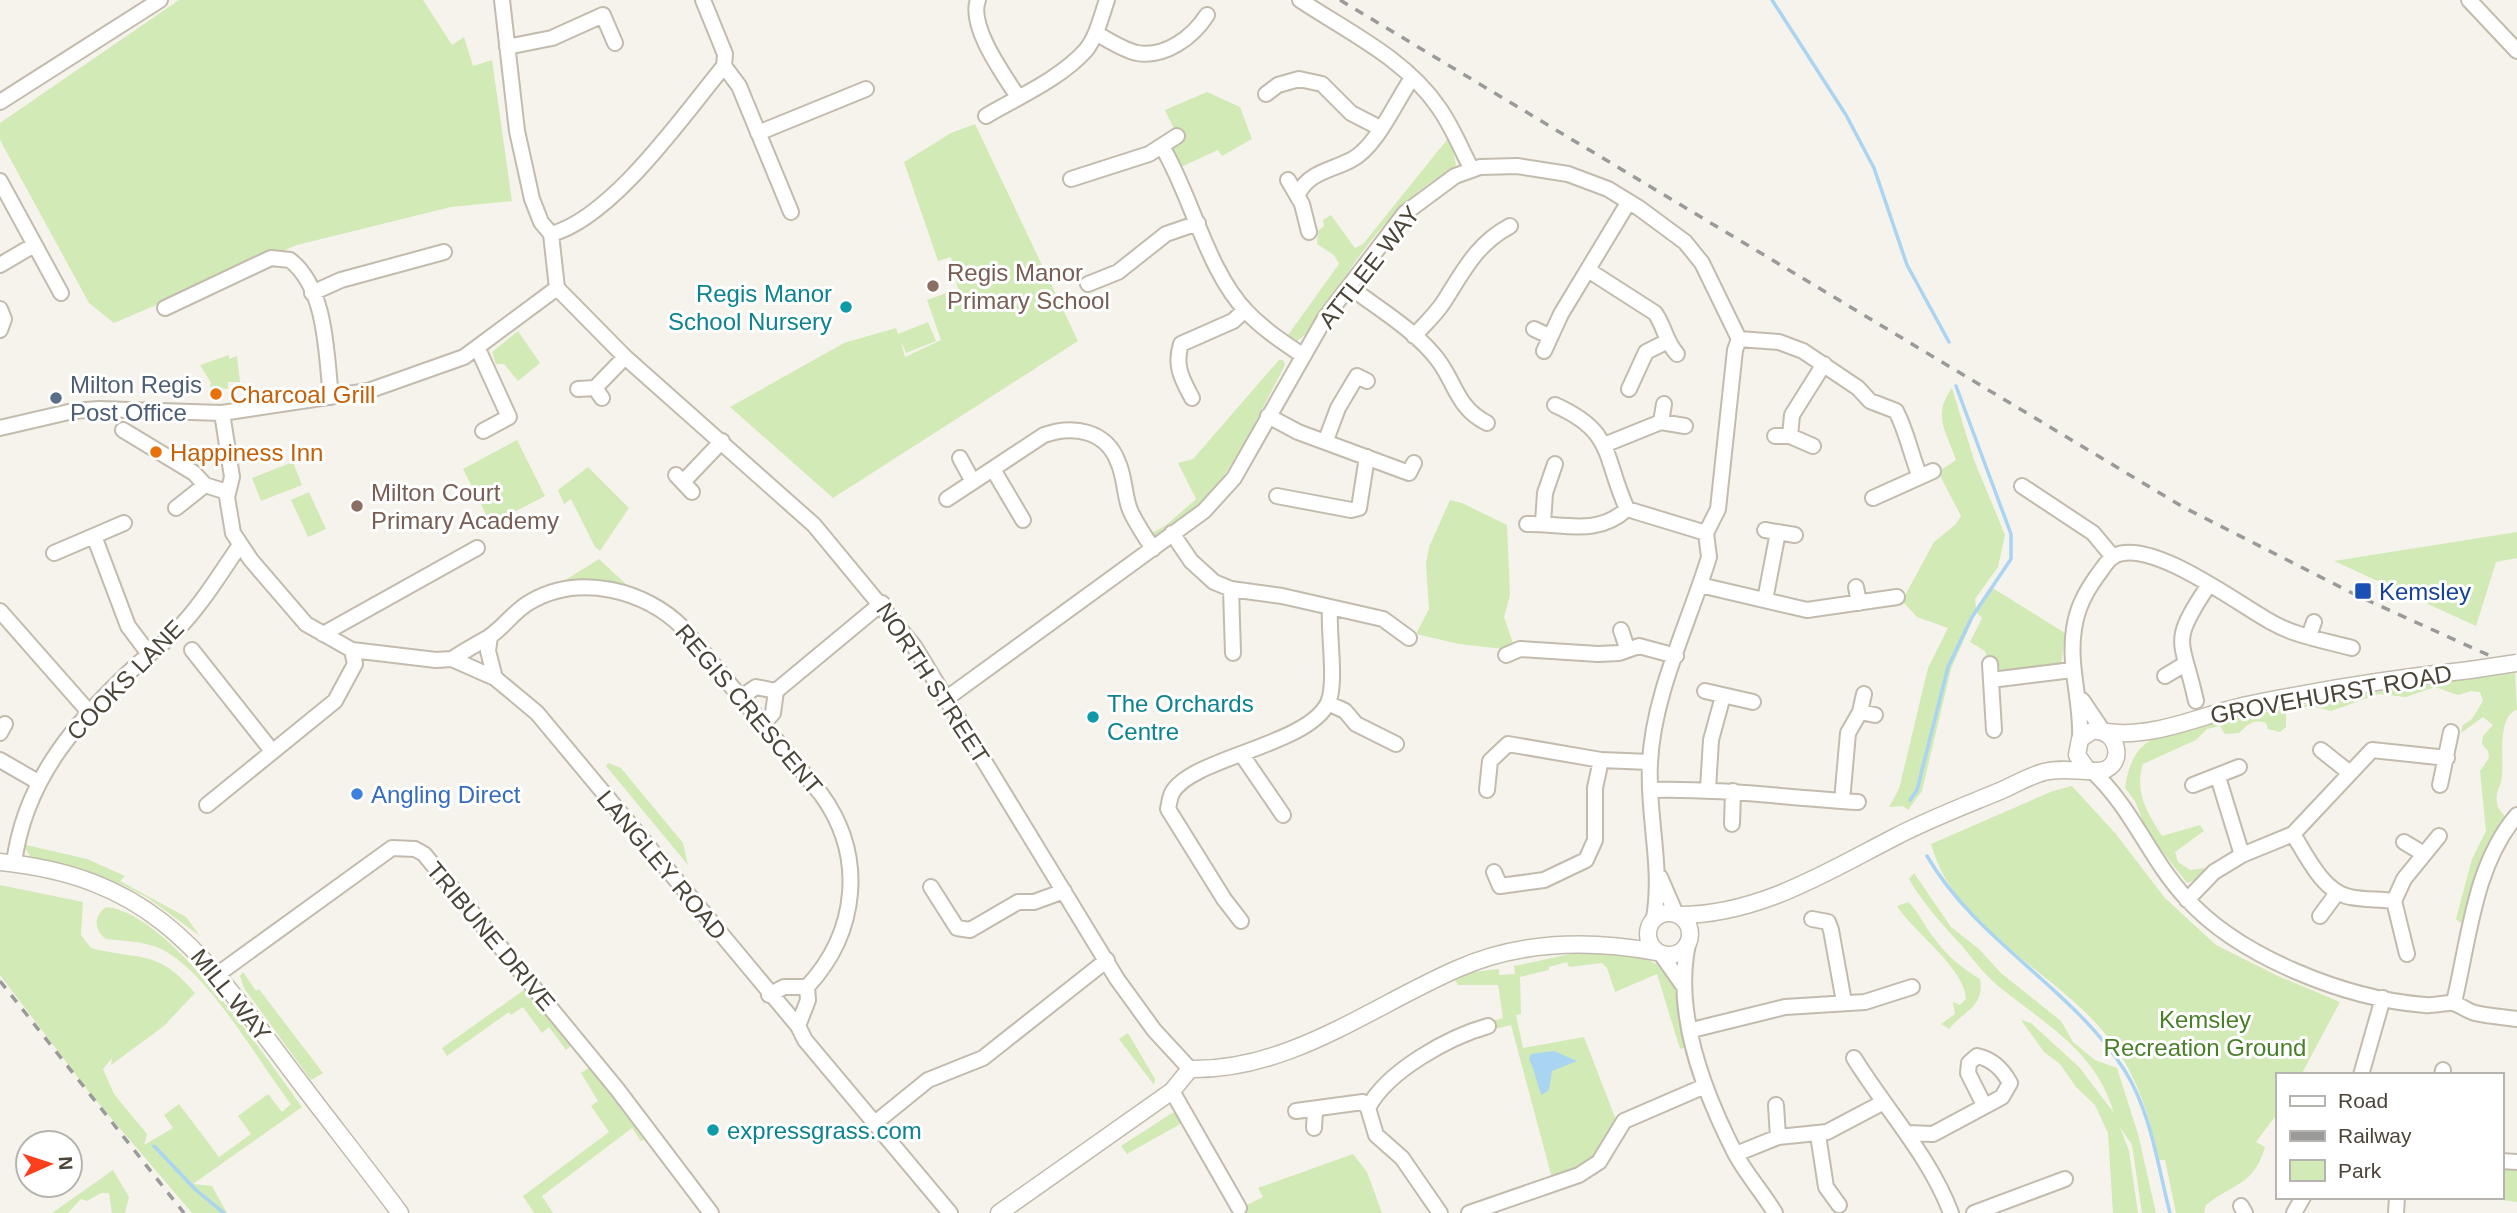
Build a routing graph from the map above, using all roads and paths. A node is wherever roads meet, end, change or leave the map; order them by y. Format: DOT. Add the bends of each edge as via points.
graph roads {
  1 [pos="160,0"];
  2 [pos="502,0"];
  3 [pos="1107,0"];
  4 [pos="1300,0"];
  5 [pos="2469,0"];
  6 [pos="708,2"];
  7 [pos="135,6"];
  8 [pos="976,7"];
  9 [pos="1208,15"];
  10 [pos="1096,33"];
  11 [pos="615,43"];
  12 [pos="507,47"];
  13 [pos="2517,51"];
  14 [pos="723,66"];
  15 [pos="1412,78"];
  16 [pos="866,89"];
  17 [pos="1266,94"];
  18 [pos="1018,97"];
  19 [pos="0,102"];
  20 [pos="986,116"];
  21 [pos="1380,128"];
  22 [pos="758,133"];
  23 [pos="1177,136"];
  24 [pos="1163,148"];
  25 [pos="1472,170"];
  26 [pos="1071,179"];
  27 [pos="1288,180"];
  28 [pos="0,181"];
  29 [pos="1298,194"];
  30 [pos="1628,203"];
  31 [pos="791,212"];
  32 [pos="1198,223"];
  33 [pos="1510,226"];
  34 [pos="1309,232"];
  35 [pos="551,234"];
  36 [pos="34,245"];
  37 [pos="443,252"];
  38 [pos="0,265"];
  39 [pos="1588,270"];
  40 [pos="1088,284"];
  41 [pos="1350,287"];
  42 [pos="557,288"];
  43 [pos="61,293"];
  44 [pos="312,293"];
  45 [pos="165,308"];
  46 [pos="0,309"];
  47 [pos="1245,310"];
  48 [pos="1534,328"];
  49 [pos="0,330"];
  50 [pos="1414,335"];
  51 [pos="1549,336"];
  52 [pos="1739,339"];
  53 [pos="1666,342"];
  54 [pos="478,349"];
  55 [pos="1544,351"];
  56 [pos="1677,354"];
  57 [pos="1302,355"];
  58 [pos="625,357"];
  59 [pos="1824,364"];
  60 [pos="1367,381"];
  61 [pos="578,388"];
  62 [pos="1629,389"];
  63 [pos="331,397"];
  64 [pos="1192,398"];
  65 [pos="1664,404"];
  66 [pos="1555,405"];
  67 [pos="222,413"];
  68 [pos="1268,416"];
  69 [pos="1661,422"];
  70 [pos="1487,423"];
  71 [pos="1685,426"];
  72 [pos="0,428"];
  73 [pos="123,430"];
  74 [pos="483,431"];
  75 [pos="722,440"];
  76 [pos="1326,440"];
  77 [pos="1604,445"];
  78 [pos="1813,446"];
  79 [pos="1367,457"];
  80 [pos="960,458"];
  81 [pos="1414,463"];
  82 [pos="1555,464"];
  83 [pos="994,471"];
  84 [pos="973,482"];
  85 [pos="683,483"];
  86 [pos="205,485"];
  87 [pos="2022,486"];
  88 [pos="228,492"];
  89 [pos="1277,496"];
  90 [pos="1873,498"];
  91 [pos="947,499"];
  92 [pos="2041,500"];
  93 [pos="176,508"];
  94 [pos="1627,509"];
  95 [pos="2032,514"];
  96 [pos="1023,520"];
  97 [pos="124,523"];
  98 [pos="1543,523"];
  99 [pos="1527,524"];
  100 [pos="1172,533"];
  101 [pos="1706,533"];
  102 [pos="94,536"];
  103 [pos="1795,536"];
  104 [pos="240,545"];
  105 [pos="477,548"];
  106 [pos="1153,549"];
  107 [pos="54,552"];
  108 [pos="2113,556"];
  109 [pos="1700,585"];
  110 [pos="2208,586"];
  111 [pos="1856,587"];
  112 [pos="1231,589"];
  113 [pos="1897,597"];
  114 [pos="1765,600"];
  115 [pos="882,603"];
  116 [pos="1858,603"];
  117 [pos="1330,607"];
  118 [pos="0,611"];
  119 [pos="2314,622"];
  120 [pos="1621,630"];
  121 [pos="323,634"];
  122 [pos="490,636"];
  123 [pos="2309,636"];
  124 [pos="1409,638"];
  125 [pos="1627,648"];
  126 [pos="2352,648"];
  127 [pos="192,650"];
  128 [pos="352,650"];
  129 [pos="1233,653"];
  130 [pos="149,654"];
  131 [pos="1506,655"];
  132 [pos="1676,656"];
  133 [pos="452,659"];
  134 [pos="2517,663"];
  135 [pos="1990,664"];
  136 [pos="2185,664"];
  137 [pos="2072,670"];
  138 [pos="2165,676"];
  139 [pos="495,677"];
  140 [pos="1991,680"];
  141 [pos="2076,690"];
  142 [pos="776,691"];
  143 [pos="1705,691"];
  144 [pos="1864,694"];
  145 [pos="1723,696"];
  146 [pos="740,698"];
  147 [pos="947,698"];
  148 [pos="2196,701"];
  149 [pos="1753,702"];
  150 [pos="1328,703"];
  151 [pos="89,712"];
  152 [pos="763,724"];
  153 [pos="1994,730"];
  154 [pos="2104,732"];
  155 [pos="2451,732"];
  156 [pos="2147,733"];
  157 [pos="2079,742"];
  158 [pos="1396,744"];
  159 [pos="2321,750"];
  160 [pos="272,751"];
  161 [pos="1242,755"];
  162 [pos="2117,756"];
  163 [pos="2447,758"];
  164 [pos="0,760"];
  165 [pos="1601,760"];
  166 [pos="1650,762"];
  167 [pos="2239,767"];
  168 [pos="2089,770"];
  169 [pos="2044,772"];
  170 [pos="2350,772"];
  171 [pos="1488,774"];
  172 [pos="1504,774"];
  173 [pos="2218,777"];
  174 [pos="38,782"];
  175 [pos="2193,785"];
  176 [pos="2440,785"];
  177 [pos="1708,789"];
  178 [pos="1487,790"];
  179 [pos="1650,790"];
  180 [pos="1733,791"];
  181 [pos="2120,800"];
  182 [pos="1842,801"];
  183 [pos="1858,802"];
  184 [pos="207,805"];
  185 [pos="1283,815"];
  186 [pos="2517,816"];
  187 [pos="1732,824"];
  188 [pos="2292,834"];
  189 [pos="2440,836"];
  190 [pos="2404,842"];
  191 [pos="2424,854"];
  192 [pos="2242,855"];
  193 [pos="7,862"];
  194 [pos="1658,869"];
  195 [pos="1494,872"];
  196 [pos="931,887"];
  197 [pos="1064,891"];
  198 [pos="2337,892"];
  199 [pos="2187,900"];
  200 [pos="2394,901"];
  201 [pos="1678,914"];
  202 [pos="1712,914"];
  203 [pos="2320,916"];
  204 [pos="1812,919"];
  205 [pos="1241,920"];
  206 [pos="1652,922"];
  207 [pos="1689,941"];
  208 [pos="1604,943"];
  209 [pos="1659,953"];
  210 [pos="2407,954"];
  211 [pos="1107,960"];
  212 [pos="218,974"];
  213 [pos="1682,984"];
  214 [pos="807,987"];
  215 [pos="1912,987"];
  216 [pos="769,995"];
  217 [pos="2382,998"];
  218 [pos="1844,1002"];
  219 [pos="2454,1002"];
  220 [pos="2517,1019"];
  221 [pos="798,1026"];
  222 [pos="1488,1026"];
  223 [pos="1692,1030"];
  224 [pos="1854,1058"];
  225 [pos="1190,1069"];
  226 [pos="2362,1073"];
  227 [pos="1705,1086"];
  228 [pos="1172,1091"];
  229 [pos="1882,1103"];
  230 [pos="1776,1105"];
  231 [pos="1984,1105"];
  232 [pos="1368,1108"];
  233 [pos="1315,1110"];
  234 [pos="1296,1111"];
  235 [pos="875,1123"];
  236 [pos="1314,1128"];
  237 [pos="1908,1133"];
  238 [pos="1818,1135"];
  239 [pos="1778,1137"];
  240 [pos="1736,1154"];
  241 [pos="2065,1179"];
  242 [pos="1839,1205"];
  243 [pos="1239,1208"];
  244 [pos="400,1213"];
  245 [pos="711,1213"];
  246 [pos="950,1213"];
  247 [pos="999,1213"];
  248 [pos="1440,1213"];
  249 [pos="1469,1213"];
  250 [pos="1775,1213"];
  251 [pos="1951,1213"];
  252 [pos="1974,1213"];
  1 -- 7 [label="street"];
  2 -- 12 [label="street"];
  3 -- 10 [label="street"];
  4 -- 15 [label="street" via="1388,57"];
  5 -- 13 [label="street"];
  6 -- 14 [label="street" via="725,54"];
  7 -- 19 [label="street"];
  8 -- 18 [label="street" via="989,48"];
  9 -- 10 [label="street" via="1183,41 1153,54 1136,53"];
  10 -- 18 [label="street" via="1072,63"];
  11 -- 12 [label="street" via="603,15 561,35"];
  12 -- 35 [label="street" via="527,182 537,214"];
  14 -- 22 [label="street" via="739,86"];
  14 -- 35 [label="street" via="606,204 572,227"];
  15 -- 21 [label="street"];
  15 -- 25 [label="street" via="1440,109"];
  16 -- 22 [label="street"];
  17 -- 21 [label="street" via="1299,79 1322,84 1351,113"];
  18 -- 20 [label="street"];
  21 -- 29 [label="street" via="1354,166 1304,182"];
  22 -- 31 [label="street"];
  23 -- 24 [label="street"];
  24 -- 26 [label="street"];
  24 -- 32 [label="street"];
  25 -- 30 [label="street, ATTLEE WAY" via="1541,167 1608,189"];
  25 -- 41 [label="street, ATTLEE WAY" via="1442,184 1405,213"];
  27 -- 29 [label="street"];
  28 -- 36 [label="street"];
  29 -- 34 [label="street"];
  30 -- 39 [label="street"];
  30 -- 52 [label="street, ATTLEE WAY" via="1685,242 1711,277"];
  32 -- 40 [label="street" via="1166,234 1118,272"];
  32 -- 47 [label="street" via="1218,271"];
  33 -- 50 [label="street" via="1489,231 1443,302"];
  35 -- 42 [label="street"];
  36 -- 38 [label="street"];
  36 -- 43 [label="street"];
  37 -- 44 [label="street" via="341,279"];
  39 -- 51 [label="street"];
  39 -- 53 [label="street" via="1656,313"];
  41 -- 50 [label="street"];
  41 -- 57 [label="street, ATTLEE WAY"];
  42 -- 54 [label="street"];
  42 -- 58 [label="street, NORTH STREET"];
  44 -- 45 [label="street" via="296,264 277,256"];
  44 -- 63 [label="street" via="322,326"];
  46 -- 49 [label="street" via="4,320"];
  47 -- 57 [label="street"];
  47 -- 64 [label="street" via="1233,321 1181,344 1178,370"];
  48 -- 51 [label="street"];
  50 -- 70 [label="street" via="1439,362 1454,393 1475,417"];
  51 -- 55 [label="street"];
  52 -- 59 [label="street" via="1779,342"];
  52 -- 101 [label="street" via="1718,509"];
  53 -- 56 [label="street"];
  53 -- 62 [label="street" via="1646,352"];
  54 -- 63 [label="street" via="393,384"];
  54 -- 74 [label="street" via="509,417"];
  57 -- 68 [label="street, ATTLEE WAY"];
  58 -- 61 [label="street" via="598,393"];
  58 -- 75 [label="street, NORTH STREET"];
  59 -- 78 [label="street" via="1783,436"];
  59 -- 90 [label="street" via="1870,401 1896,411 1926,474"];
  60 -- 76 [label="street" via="1357,376"];
  63 -- 67 [label="street"];
  65 -- 69 [label="street"];
  66 -- 77 [label="street" via="1579,416 1597,431"];
  67 -- 72 [label="street" via="99,409"];
  67 -- 88 [label="street" via="232,477"];
  68 -- 76 [label="street"];
  68 -- 100 [label="street, ATTLEE WAY" via="1234,478 1204,510"];
  69 -- 71 [label="street"];
  69 -- 77 [label="street"];
  73 -- 86 [label="street" via="194,473"];
  75 -- 85 [label="street"];
  75 -- 115 [label="street, NORTH STREET" via="814,525"];
  76 -- 79 [label="street"];
  77 -- 94 [label="street"];
  79 -- 81 [label="street" via="1409,473"];
  79 -- 89 [label="street" via="1359,508"];
  80 -- 84 [label="street"];
  82 -- 98 [label="street" via="1545,493"];
  83 -- 84 [label="street"];
  83 -- 96 [label="street"];
  83 -- 106 [label="street" via="1044,435 1061,430 1090,433 1118,460 1131,511"];
  84 -- 91 [label="street"];
  86 -- 88 [label="street"];
  86 -- 93 [label="street"];
  87 -- 92 [label="street"];
  88 -- 104 [label="street" via="229,520"];
  92 -- 95 [label="street"];
  92 -- 108 [label="street" via="2093,533"];
  94 -- 98 [label="street" via="1612,521 1590,528"];
  94 -- 101 [label="street"];
  97 -- 102 [label="street"];
  98 -- 99 [label="street"];
  100 -- 106 [label="street, ATTLEE WAY"];
  100 -- 112 [label="street" via="1200,571"];
  101 -- 109 [label="street" via="1709,557"];
  102 -- 107 [label="street"];
  102 -- 130 [label="street" via="128,626"];
  103 -- 114 [label="street" via="1772,531"];
  104 -- 121 [label="street, LANGLEY ROAD" via="306,624"];
  104 -- 130 [label="street, COOKS LANE" via="177,631"];
  105 -- 121 [label="street"];
  106 -- 147 [label="street, ATTLEE WAY"];
  108 -- 110 [label="street" via="2152,554"];
  108 -- 137 [label="street" via="2080,603 2073,631"];
  109 -- 114 [label="street"];
  109 -- 132 [label="street"];
  110 -- 123 [label="street" via="2274,624"];
  110 -- 136 [label="street" via="2182,631"];
  111 -- 116 [label="street"];
  112 -- 117 [label="street"];
  112 -- 129 [label="street"];
  113 -- 116 [label="street"];
  114 -- 116 [label="street" via="1807,610"];
  115 -- 142 [label="street"];
  115 -- 147 [label="street, NORTH STREET"];
  117 -- 124 [label="street" via="1383,619"];
  117 -- 150 [label="street" via="1333,678"];
  118 -- 151 [label="street"];
  119 -- 123 [label="street"];
  120 -- 125 [label="street"];
  121 -- 128 [label="street, LANGLEY ROAD"];
  122 -- 133 [label="street, REGIS CRESCENT"];
  122 -- 139 [label="street" via="488,651"];
  122 -- 146 [label="street, REGIS CRESCENT" via="531,601 548,595 584,588 619,591 670,615"];
  123 -- 126 [label="street"];
  125 -- 131 [label="street" via="1598,654 1520,649"];
  125 -- 132 [label="street" via="1654,648"];
  127 -- 160 [label="street"];
  128 -- 133 [label="street, LANGLEY ROAD"];
  128 -- 160 [label="street" via="355,664 335,701"];
  130 -- 151 [label="street, COOKS LANE"];
  132 -- 166 [label="street" via="1658,708"];
  133 -- 139 [label="street, LANGLEY ROAD"];
  134 -- 156 [label="street, GROVEHURST ROAD, bridge" via="2271,700"];
  135 -- 140 [label="street"];
  136 -- 138 [label="street"];
  136 -- 148 [label="street"];
  137 -- 140 [label="street"];
  137 -- 141 [label="street"];
  139 -- 216 [label="street, LANGLEY ROAD" via="537,713"];
  140 -- 153 [label="street"];
  141 -- 154 [label="street"];
  141 -- 157 [label="street" via="2081,711"];
  142 -- 146 [label="street" via="756,687"];
  142 -- 152 [label="street" via="773,713"];
  143 -- 145 [label="street"];
  144 -- 182 [label="street" via="1868,714 1849,733"];
  145 -- 149 [label="street"];
  145 -- 177 [label="street" via="1711,740"];
  146 -- 152 [label="street, REGIS CRESCENT"];
  147 -- 197 [label="street, NORTH STREET"];
  150 -- 158 [label="street" via="1345,711 1356,724"];
  150 -- 161 [label="street" via="1317,719"];
  151 -- 174 [label="street, COOKS LANE"];
  152 -- 214 [label="street, REGIS CRESCENT" via="831,807 850,861 846,923 826,967"];
  154 -- 156 [label="street, GROVEHURST ROAD"];
  154 -- 157 [label="street" via="2088,732"];
  154 -- 162 [label="street" via="2116,743"];
  155 -- 163 [label="street"];
  156 -- 162 [label="street, GROVEHURST ROAD"];
  157 -- 168 [label="street" via="2078,759"];
  157 -- 169 [label="street"];
  159 -- 170 [label="street"];
  160 -- 184 [label="street"];
  161 -- 185 [label="street"];
  161 -- 205 [label="street" via="1188,776 1172,793 1168,808"];
  162 -- 168 [label="street" via="2106,769"];
  162 -- 181 [label="street"];
  163 -- 170 [label="street" via="2372,750"];
  163 -- 176 [label="street"];
  164 -- 174 [label="street"];
  165 -- 166 [label="street"];
  165 -- 171 [label="street" via="1508,744 1490,761"];
  165 -- 195 [label="street" via="1595,788 1595,840 1586,860 1544,880 1500,892"];
  166 -- 179 [label="street"];
  167 -- 173 [label="street"];
  168 -- 169 [label="street"];
  168 -- 181 [label="street"];
  169 -- 202 [label="street" via="1894,837 1792,890"];
  170 -- 188 [label="street"];
  171 -- 172 [label="street"];
  171 -- 178 [label="street"];
  173 -- 175 [label="street"];
  173 -- 192 [label="street"];
  174 -- 193 [label="street, COOKS LANE"];
  177 -- 179 [label="street"];
  177 -- 180 [label="street"];
  179 -- 194 [label="street"];
  180 -- 182 [label="street"];
  180 -- 187 [label="street"];
  181 -- 199 [label="street"];
  182 -- 183 [label="street"];
  186 -- 219 [label="street" via="2500,839 2479,891"];
  188 -- 192 [label="street"];
  188 -- 198 [label="street"];
  189 -- 191 [label="street"];
  190 -- 191 [label="street"];
  191 -- 200 [label="street" via="2397,889"];
  192 -- 199 [label="street" via="2214,872"];
  193 -- 212 [label="street, MILL WAY" via="84,879 132,900 172,927"];
  194 -- 201 [label="street"];
  194 -- 206 [label="street"];
  196 -- 197 [label="street" via="957,928 963,930 1018,902 1034,902"];
  197 -- 211 [label="street, NORTH STREET"];
  198 -- 200 [label="street"];
  198 -- 203 [label="street"];
  199 -- 217 [label="street" via="2215,925 2286,968"];
  200 -- 210 [label="street"];
  201 -- 202 [label="street"];
  201 -- 206 [label="street" via="1664,913"];
  201 -- 207 [label="street" via="1688,924"];
  202 -- 207 [label="street"];
  204 -- 218 [label="street" via="1828,922 1832,930"];
  206 -- 208 [label="street" via="1629,937"];
  206 -- 209 [label="street" via="1648,939"];
  207 -- 209 [label="street" via="1675,955"];
  207 -- 213 [label="street"];
  208 -- 209 [label="street"];
  208 -- 225 [label="street" via="1535,949 1478,961 1311,1043 1228,1067"];
  209 -- 213 [label="street"];
  211 -- 225 [label="street, NORTH STREET" via="1148,1022"];
  211 -- 235 [label="street" via="983,1058 928,1080"];
  212 -- 244 [label="street, MILL WAY"];
  212 -- 245 [label="street, TRIBUNE DRIVE" via="392,848 415,849 522,970"];
  213 -- 223 [label="street"];
  214 -- 216 [label="street" via="784,987"];
  214 -- 221 [label="street, REGIS CRESCENT" via="808,1000"];
  215 -- 218 [label="street" via="1865,1002"];
  216 -- 221 [label="street, LANGLEY ROAD"];
  217 -- 219 [label="street" via="2426,1006"];
  217 -- 226 [label="street"];
  218 -- 223 [label="street" via="1785,1007"];
  219 -- 220 [label="street" via="2478,1014"];
  221 -- 235 [label="street, LANGLEY ROAD"];
  222 -- 232 [label="street" via="1452,1041 1397,1074 1383,1085"];
  223 -- 227 [label="street"];
  224 -- 229 [label="street"];
  225 -- 228 [label="street"];
  227 -- 240 [label="street"];
  227 -- 249 [label="street" via="1624,1121 1600,1162 1586,1171"];
  228 -- 243 [label="street"];
  228 -- 247 [label="street"];
  229 -- 237 [label="street"];
  229 -- 238 [label="street"];
  230 -- 239 [label="street"];
  231 -- 237 [label="street" via="1933,1134"];
  232 -- 233 [label="street" via="1363,1102"];
  232 -- 248 [label="street" via="1376,1135 1402,1158"];
  233 -- 234 [label="street"];
  233 -- 236 [label="street"];
  235 -- 246 [label="street, LANGLEY ROAD"];
  237 -- 251 [label="street" via="1943,1190"];
  238 -- 239 [label="street"];
  238 -- 242 [label="street" via="1826,1187"];
  239 -- 240 [label="street"];
  240 -- 250 [label="street"];
  241 -- 252 [label="street"];
}
